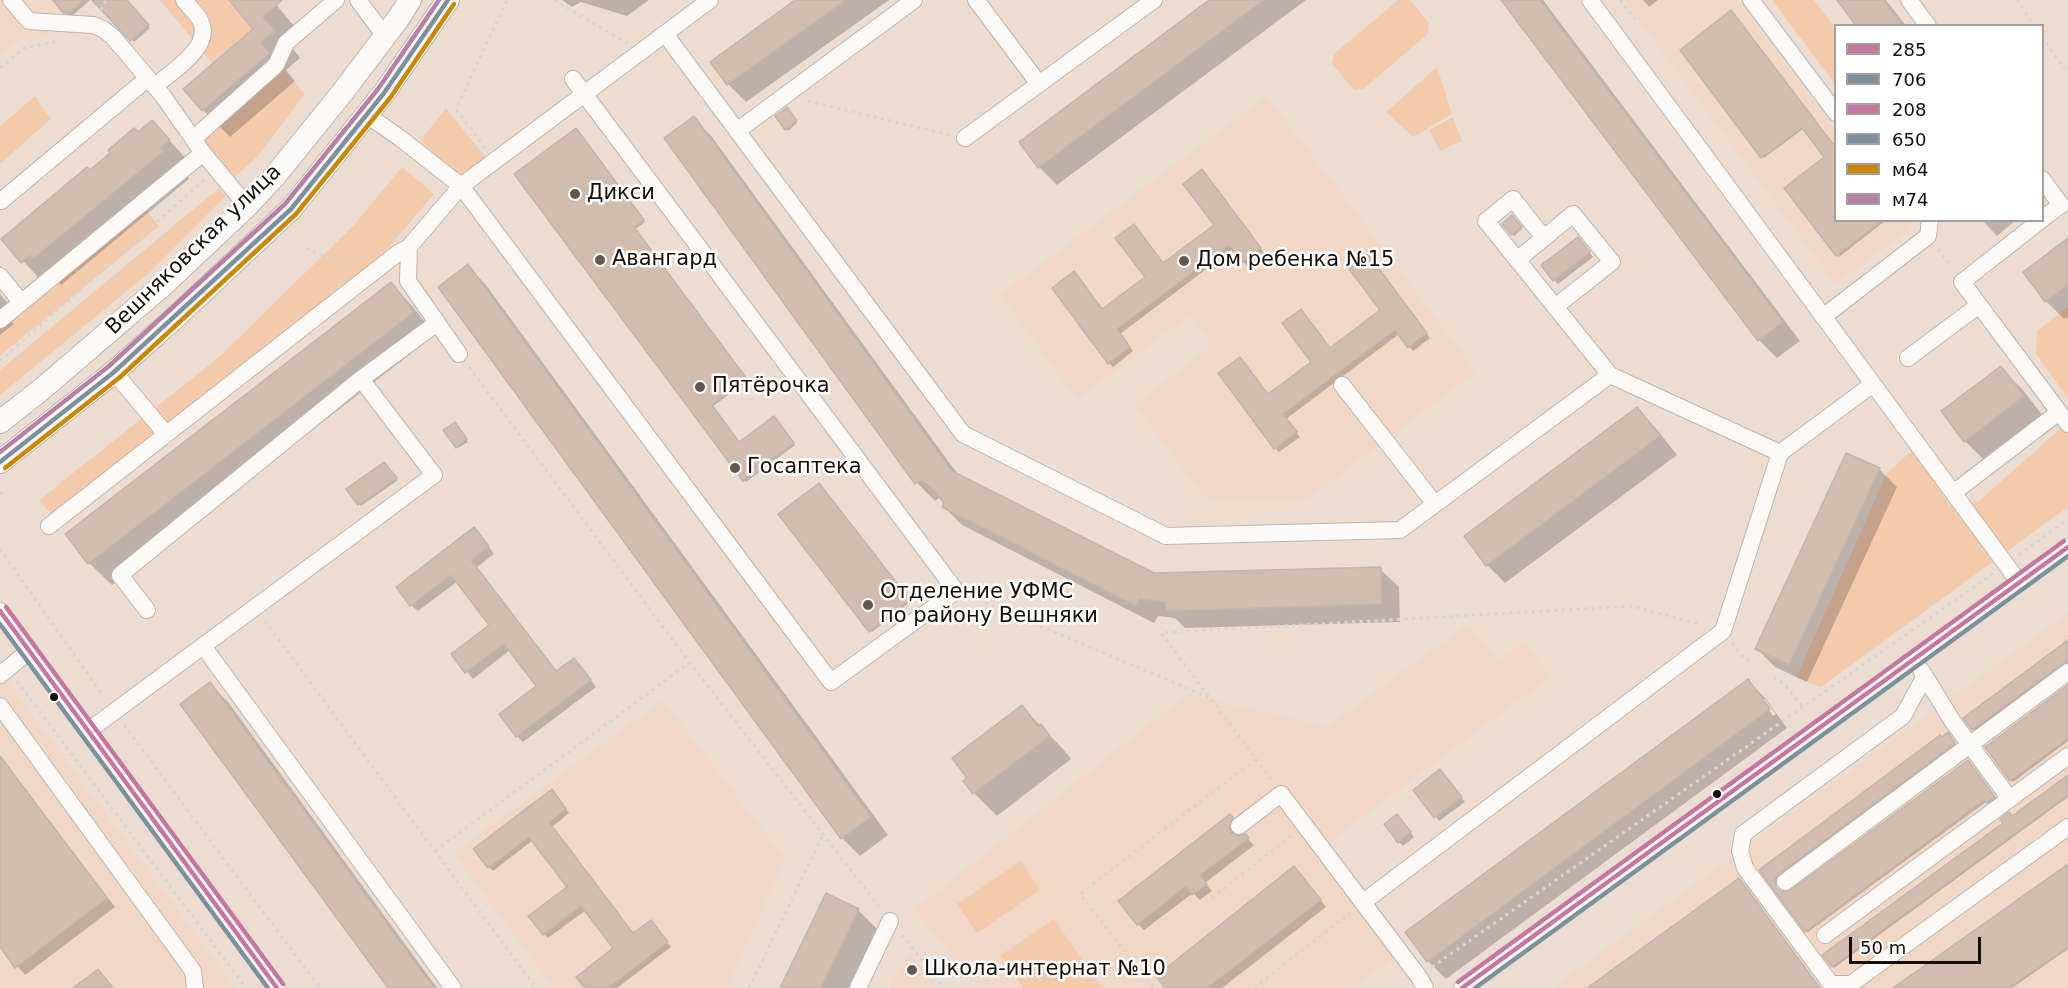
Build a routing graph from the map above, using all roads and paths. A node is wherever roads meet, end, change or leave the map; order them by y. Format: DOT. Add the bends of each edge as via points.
graph roads {
  1 [pos="11,0"];
  2 [pos="184,0"];
  3 [pos="336,0"];
  4 [pos="358,0"];
  5 [pos="410,0"];
  6 [pos="448,0"];
  7 [pos="507,0"];
  8 [pos="554,0"];
  9 [pos="710,0"];
  10 [pos="914,0"];
  11 [pos="976,0"];
  12 [pos="1154,0"];
  13 [pos="1590,0"];
  14 [pos="1620,0"];
  15 [pos="1751,0"];
  16 [pos="1908,0"];
  17 [pos="2017,0"];
  18 [pos="1635,19"];
  19 [pos="1926,24"];
  20 [pos="2033,24"];
  21 [pos="665,34"];
  22 [pos="385,36"];
  23 [pos="2044,38"];
  24 [pos="69,39"];
  25 [pos="642,51"];
  26 [pos="0,68"];
  27 [pos="2068,74"];
  28 [pos="573,79"];
  29 [pos="151,82"];
  30 [pos="1039,84"];
  31 [pos="585,94"];
  32 [pos="786,95"];
  33 [pos="1834,110"];
  34 [pos="367,115"];
  35 [pos="737,131"];
  36 [pos="965,138"];
  37 [pos="193,139"];
  38 [pos="202,153"];
  39 [pos="496,161"];
  40 [pos="216,169"];
  41 [pos="2044,180"];
  42 [pos="461,186"];
  43 [pos="1,201"];
  44 [pos="2065,202"];
  45 [pos="247,206"];
  46 [pos="2044,218"];
  47 [pos="2039,222"];
  48 [pos="1929,228"];
  49 [pos="1544,238"];
  50 [pos="409,247"];
  51 [pos="306,248"];
  52 [pos="1517,260"];
  53 [pos="0,276"];
  54 [pos="368,276"];
  55 [pos="1962,282"];
  56 [pos="21,302"];
  57 [pos="1979,305"];
  58 [pos="1556,307"];
  59 [pos="1823,317"];
  60 [pos="0,320"];
  61 [pos="438,323"];
  62 [pos="459,354"];
  63 [pos="1908,358"];
  64 [pos="0,361"];
  65 [pos="114,372"];
  66 [pos="1610,375"];
  67 [pos="361,379"];
  68 [pos="1873,384"];
  69 [pos="1342,385"];
  70 [pos="2064,418"];
  71 [pos="0,422"];
  72 [pos="166,434"];
  73 [pos="1780,453"];
  74 [pos="3,459"];
  75 [pos="1953,493"];
  76 [pos="1436,504"];
  77 [pos="2068,519"];
  78 [pos="49,526"];
  79 [pos="2068,547"];
  80 [pos="0,549"];
  81 [pos="2006,565"];
  82 [pos="2019,582"];
  83 [pos="956,591"];
  84 [pos="255,607"];
  85 [pos="147,610"];
  86 [pos="0,611"];
  87 [pos="1723,631"];
  88 [pos="203,646"];
  89 [pos="30,651"];
  90 [pos="1914,659"];
  91 [pos="690,663"];
  92 [pos="1754,664"];
  93 [pos="4,672"];
  94 [pos="2068,672"];
  95 [pos="1925,676"];
  96 [pos="1774,677"];
  97 [pos="1210,698"];
  98 [pos="0,706"];
  99 [pos="1803,707"];
  100 [pos="114,711"];
  101 [pos="88,731"];
  102 [pos="1970,744"];
  103 [pos="2068,756"];
  104 [pos="1256,759"];
  105 [pos="1281,794"];
  106 [pos="2010,799"];
  107 [pos="1305,825"];
  108 [pos="1239,826"];
  109 [pos="2068,827"];
  110 [pos="823,834"];
  111 [pos="435,851"];
  112 [pos="1785,882"];
  113 [pos="1212,898"];
  114 [pos="1367,900"];
  115 [pos="890,921"];
  116 [pos="1825,934"];
  117 [pos="1422,982"];
  118 [pos="195,988"];
  119 [pos="246,988"];
  120 [pos="277,988"];
  121 [pos="320,988"];
  122 [pos="453,988"];
  123 [pos="536,988"];
  124 [pos="749,988"];
  125 [pos="858,988"];
  126 [pos="944,988"];
  127 [pos="1153,988"];
  128 [pos="1254,988"];
  129 [pos="1462,988"];
  1 -- 29 [label="street" via="29,21 104,28"];
  2 -- 29 [label="street" via="201,21 204,35 199,48"];
  3 -- 37 [label="street" via="286,43 276,65"];
  4 -- 22 [label="street"];
  5 -- 22 [label="main road, Вешняковская улица"];
  6 -- 34 [label="main road, Вешняковская улица"];
  7 -- 39 [label="path" via="456,109"];
  8 -- 25 [label="path"];
  9 -- 21 [label="street"];
  10 -- 32 [label="street"];
  11 -- 30 [label="street"];
  12 -- 30 [label="street"];
  13 -- 59 [label="street"];
  14 -- 18 [label="path"];
  15 -- 33 [label="street"];
  16 -- 19 [label="street"];
  17 -- 20 [label="path"];
  21 -- 25 [label="street"];
  21 -- 35 [label="street"];
  22 -- 45 [label="main road, Вешняковская улица"];
  23 -- 27 [label="path"];
  24 -- 26 [label="path" via="24,48"];
  25 -- 31 [label="street"];
  28 -- 31 [label="street"];
  29 -- 37 [label="street"];
  29 -- 43 [label="street"];
  30 -- 36 [label="street"];
  31 -- 39 [label="street"];
  31 -- 83 [label="street"];
  32 -- 35 [label="street"];
  32 -- 36 [label="path"];
  34 -- 42 [label="street"];
  34 -- 65 [label="main road, Вешняковская улица" via="291,209"];
  35 -- 76 [label="street" via="963,434 1166,536 1400,530"];
  37 -- 38 [label="street"];
  38 -- 40 [label="street"];
  38 -- 56 [label="street"];
  39 -- 42 [label="street"];
  40 -- 45 [label="street"];
  40 -- 64 [label="path"];
  41 -- 44 [label="street"];
  42 -- 50 [label="street"];
  42 -- 83 [label="street" via="831,682"];
  44 -- 46 [label="street"];
  45 -- 71 [label="main road, Вешняковская улица" via="162,286"];
  47 -- 55 [label="street"];
  48 -- 55 [label="path"];
  48 -- 59 [label="street"];
  49 -- 52 [label="street"];
  49 -- 52 [label="street" via="1513,199 1504,206 1486,221"];
  49 -- 58 [label="street" via="1573,214 1612,262"];
  50 -- 54 [label="street"];
  50 -- 61 [label="street" via="408,281"];
  51 -- 54 [label="path"];
  52 -- 58 [label="street"];
  53 -- 56 [label="street"];
  54 -- 72 [label="street"];
  55 -- 57 [label="street"];
  56 -- 60 [label="street"];
  57 -- 63 [label="street"];
  57 -- 70 [label="street"];
  58 -- 66 [label="street"];
  59 -- 68 [label="street"];
  61 -- 62 [label="street"];
  61 -- 67 [label="street"];
  62 -- 91 [label="path"];
  65 -- 72 [label="street"];
  65 -- 74 [label="main road, Вешняковская улица"];
  66 -- 73 [label="street"];
  66 -- 76 [label="street"];
  67 -- 84 [label="street" via="434,475"];
  67 -- 85 [label="street" via="120,575"];
  68 -- 73 [label="street"];
  68 -- 75 [label="street"];
  69 -- 76 [label="street"];
  70 -- 75 [label="street"];
  72 -- 78 [label="street"];
  73 -- 87 [label="street"];
  75 -- 81 [label="street"];
  77 -- 81 [label="path"];
  79 -- 82 [label="street"];
  80 -- 100 [label="path"];
  81 -- 82 [label="street"];
  81 -- 99 [label="path"];
  82 -- 90 [label="street"];
  83 -- 97 [label="path"];
  84 -- 88 [label="street"];
  84 -- 111 [label="path"];
  86 -- 89 [label="street"];
  87 -- 92 [label="path" via="1742,656"];
  87 -- 97 [label="path" via="1632,606 1161,633"];
  87 -- 114 [label="street"];
  88 -- 100 [label="street"];
  88 -- 122 [label="street"];
  89 -- 93 [label="street"];
  89 -- 101 [label="street"];
  90 -- 95 [label="street"];
  90 -- 129 [label="street"];
  91 -- 110 [label="path"];
  91 -- 111 [label="path"];
  93 -- 119 [label="path"];
  94 -- 102 [label="street"];
  95 -- 102 [label="street"];
  95 -- 109 [label="street" via="1903,716 1743,834 1740,851 1745,868 1831,984 1851,984"];
  96 -- 99 [label="path"];
  97 -- 104 [label="path"];
  98 -- 118 [label="street" via="193,972"];
  99 -- 117 [label="path"];
  100 -- 101 [label="street"];
  100 -- 121 [label="path"];
  101 -- 120 [label="street"];
  102 -- 106 [label="street"];
  102 -- 112 [label="street"];
  103 -- 106 [label="street"];
  104 -- 105 [label="path"];
  104 -- 127 [label="path" via="1080,894"];
  105 -- 107 [label="street"];
  105 -- 108 [label="street"];
  106 -- 116 [label="street"];
  107 -- 113 [label="path"];
  107 -- 114 [label="street"];
  110 -- 115 [label="path"];
  110 -- 124 [label="path"];
  111 -- 123 [label="path"];
  114 -- 117 [label="street"];
  114 -- 128 [label="path"];
  115 -- 125 [label="street"];
  115 -- 126 [label="path"];
}
